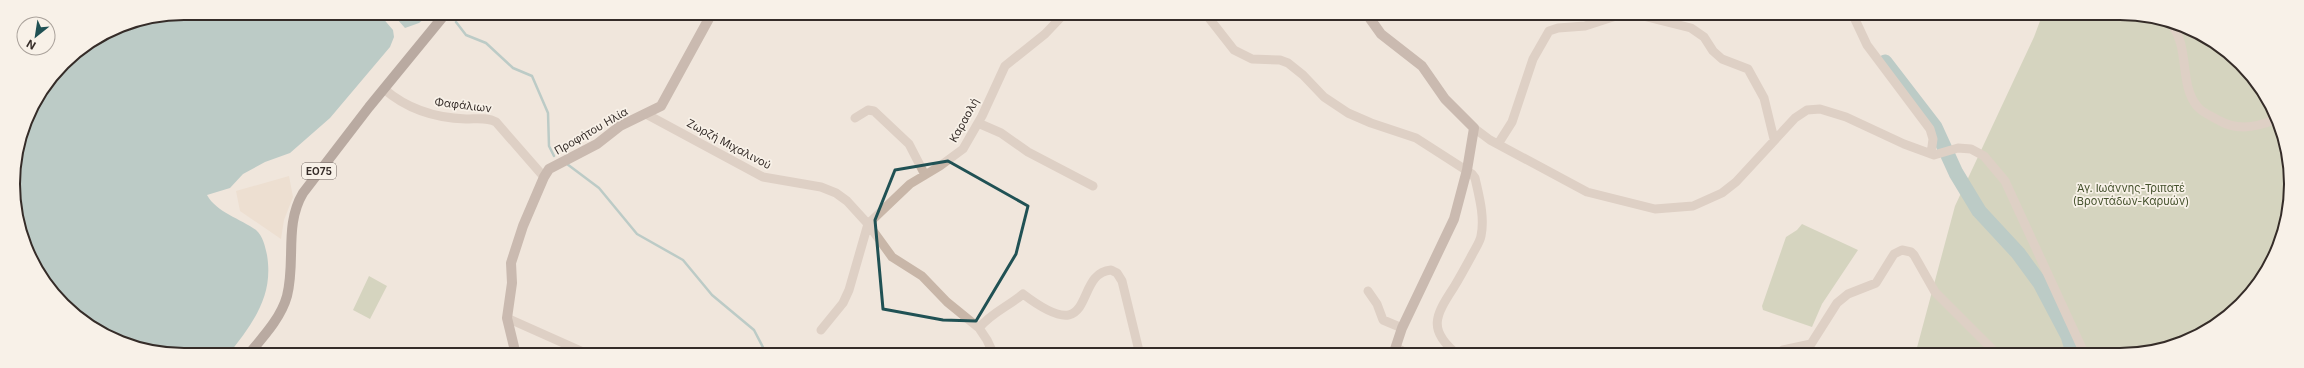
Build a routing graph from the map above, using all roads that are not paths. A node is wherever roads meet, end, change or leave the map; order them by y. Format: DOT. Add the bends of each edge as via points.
graph roads {
  1 [pos="441,20"];
  2 [pos="448,20"];
  3 [pos="708,20"];
  4 [pos="1058,20"];
  5 [pos="1210,20"];
  6 [pos="1371,20"];
  7 [pos="1606,20"];
  8 [pos="1655,20"];
  9 [pos="1855,20"];
  10 [pos="2173,29"];
  11 [pos="386,91"];
  12 [pos="646,114"];
  13 [pos="855,118"];
  14 [pos="2272,120"];
  15 [pos="978,122"];
  16 [pos="1474,128"];
  17 [pos="1774,139"];
  18 [pos="1498,144"];
  19 [pos="1935,154"];
  20 [pos="1468,170"];
  21 [pos="925,175"];
  22 [pos="544,177"];
  23 [pos="1094,186"];
  24 [pos="868,224"];
  25 [pos="1368,291"];
  26 [pos="507,318"];
  27 [pos="979,328"];
  28 [pos="1402,328"];
  29 [pos="821,330"];
  30 [pos="253,348"];
  31 [pos="261,348"];
  32 [pos="514,348"];
  33 [pos="574,348"];
  34 [pos="991,348"];
  35 [pos="1138,348"];
  36 [pos="1396,348"];
  37 [pos="1449,348"];
  38 [pos="1792,348"];
  39 [pos="1991,348"];
  40 [pos="2082,348"];
  1 -- 11 [label="main road, ΕΟ75"];
  2 -- 11 [label="main road, ΕΟ75"];
  3 -- 12 [label="street, Προφήτου Ηλία" via="666,99"];
  4 -- 15 [label="street, Καραολή" via="1005,66"];
  5 -- 20 [label="street" via="1234,50 1252,59 1280,60 1288,63 1324,97 1348,113 1416,138"];
  6 -- 16 [label="street" via="1381,34 1422,66 1445,99"];
  7 -- 18 [label="street" via="1585,26 1558,28 1546,34 1527,73 1512,122"];
  8 -- 17 [label="street" via="1691,28 1704,37 1722,59 1748,69 1764,98"];
  9 -- 19 [label="street" via="1867,45 1930,130"];
  10 -- 14 [label="street" via="2180,43 2192,96 2201,110 2234,127 2255,126"];
  11 -- 22 [label="street, Φαφάλιων" via="398,100 429,114 496,122"];
  11 -- 30 [label="main road, ΕΟ75" via="299,199 292,224 285,301 272,324"];
  11 -- 31 [label="main road, ΕΟ75" via="305,201 298,224 291,303 277,328"];
  12 -- 22 [label="street, Προφήτου Ηλία" via="620,126 597,144 549,169"];
  12 -- 24 [label="street, Ζωρζή Μιχαλινού" via="763,177 830,190 848,201"];
  13 -- 21 [label="street" via="868,110 874,111 909,144"];
  15 -- 21 [label="street, Καραολή" via="959,152"];
  15 -- 23 [label="street" via="1001,133 1028,152"];
  16 -- 18 [label="street"];
  16 -- 20 [label="street"];
  17 -- 18 [label="street" via="1736,182 1722,193 1693,206 1662,209 1640,207 1587,192"];
  17 -- 19 [label="street" via="1802,112 1820,109 1854,120 1904,144"];
  19 -- 40 [label="street" via="1964,148 1978,152 1993,165 2005,181"];
  20 -- 28 [label="street" via="1454,219"];
  20 -- 37 [label="street" via="1475,178 1482,235 1440,308 1437,318 1441,336"];
  21 -- 24 [label="street, Καραολή" via="910,184"];
  22 -- 26 [label="street, Προφήτου Ηλία" via="512,257 512,282"];
  24 -- 27 [label="street, Ζωρζή Μιχαλινού" via="892,257 922,276 947,302"];
  24 -- 29 [label="street" via="850,290 844,303"];
  25 -- 28 [label="street" via="1377,304 1383,320"];
  26 -- 32 [label="street, Προφήτου Ηλία"];
  26 -- 33 [label="street"];
  27 -- 34 [label="street, Ζωρζή Μιχαλινού"];
  27 -- 35 [label="street" via="1023,294 1050,312 1071,315 1083,303 1096,278 1111,270 1117,273 1122,281"];
  28 -- 36 [label="street"];
  38 -- 39 [label="street" via="1811,344 1834,306 1848,294 1876,283 1894,254 1902,250 1914,255 1935,292"];
}
